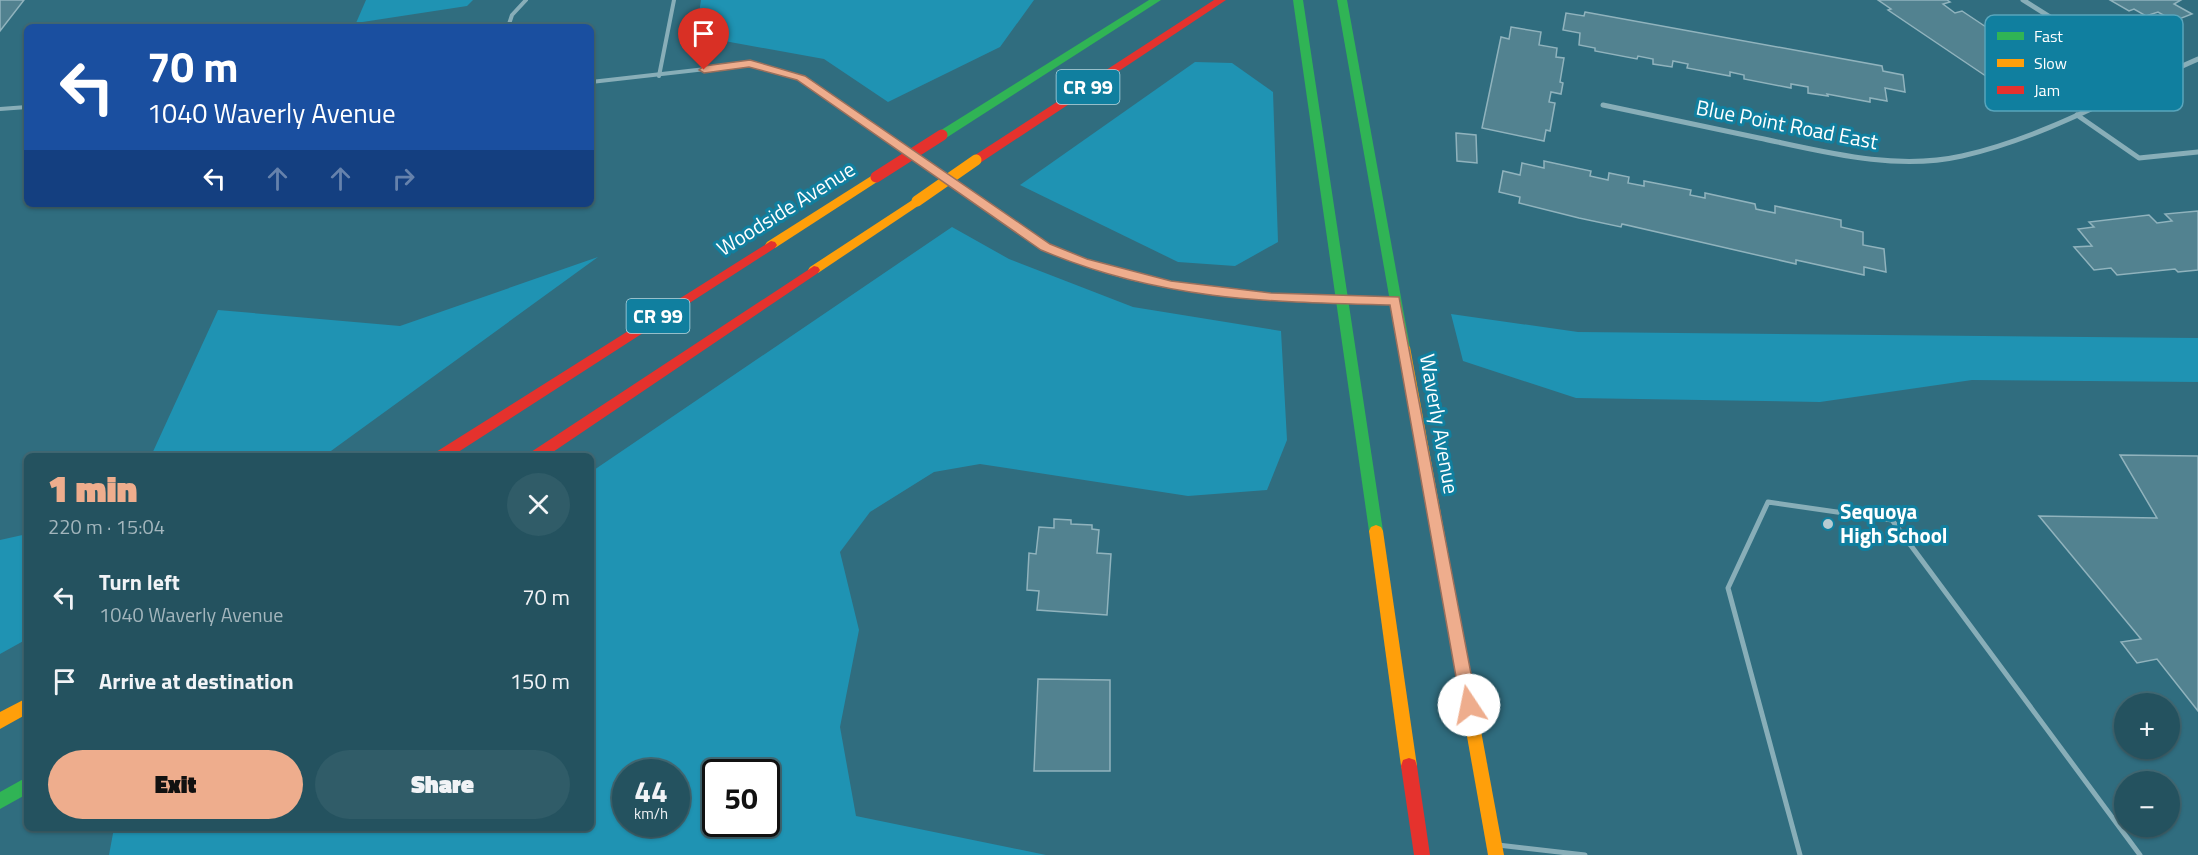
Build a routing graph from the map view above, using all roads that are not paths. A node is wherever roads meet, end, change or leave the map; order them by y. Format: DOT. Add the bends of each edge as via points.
graph roads {
  1 [pos="525,0"];
  2 [pos="674,0"];
  3 [pos="1156,0"];
  4 [pos="1221,0"];
  5 [pos="1298,0"];
  6 [pos="1341,0"];
  7 [pos="2023,0"];
  8 [pos="2047,15"];
  9 [pos="509,24"];
  10 [pos="2198,59"];
  11 [pos="2183,65"];
  12 [pos="659,76"];
  13 [pos="594,82"];
  14 [pos="1603,105"];
  15 [pos="24,107"];
  16 [pos="0,109"];
  17 [pos="2087,111"];
  18 [pos="2077,116"];
  19 [pos="2198,152"];
  20 [pos="1344,300"];
  21 [pos="1395,300"];
  22 [pos="446,453"];
  23 [pos="540,453"];
  24 [pos="24,707"];
  25 [pos="0,721"];
  26 [pos="24,787"];
  27 [pos="0,801"];
  28 [pos="1495,850"];
  29 [pos="1422,855"];
  30 [pos="1585,855"];
  31 [pos="1800,855"];
  32 [pos="2140,855"];
  1 -- 9 [label="lane"];
  2 -- 12 [label="lane"];
  3 -- 22 [label="main road, Woodside Avenue / CR 99, bridge"];
  4 -- 23 [label="main road, CR 99, bridge"];
  5 -- 20 [label="main road"];
  6 -- 21 [label="main road, Waverly Avenue"];
  7 -- 8 [label="street"];
  10 -- 11 [label="street, Blue Point Road East"];
  12 -- 13 [label="lane"];
  12 -- 20 [label="lane" via="750,63 801,78 1046,247 1084,263 1171,286"];
  14 -- 18 [label="street, Blue Point Road East" via="1833,154 1897,161 1960,156"];
  15 -- 16 [label="lane"];
  17 -- 18 [label="street, Blue Point Road East"];
  18 -- 19 [label="street" via="2139,158"];
  20 -- 21 [label="lane"];
  20 -- 29 [label="main road"];
  21 -- 28 [label="main road, Waverly Avenue"];
  24 -- 25 [label="main road"];
  26 -- 27 [label="main road"];
  28 -- 30 [label="lane"];
  31 -- 32 [label="lane" via="1728,588 1768,502 1892,520"];
}
